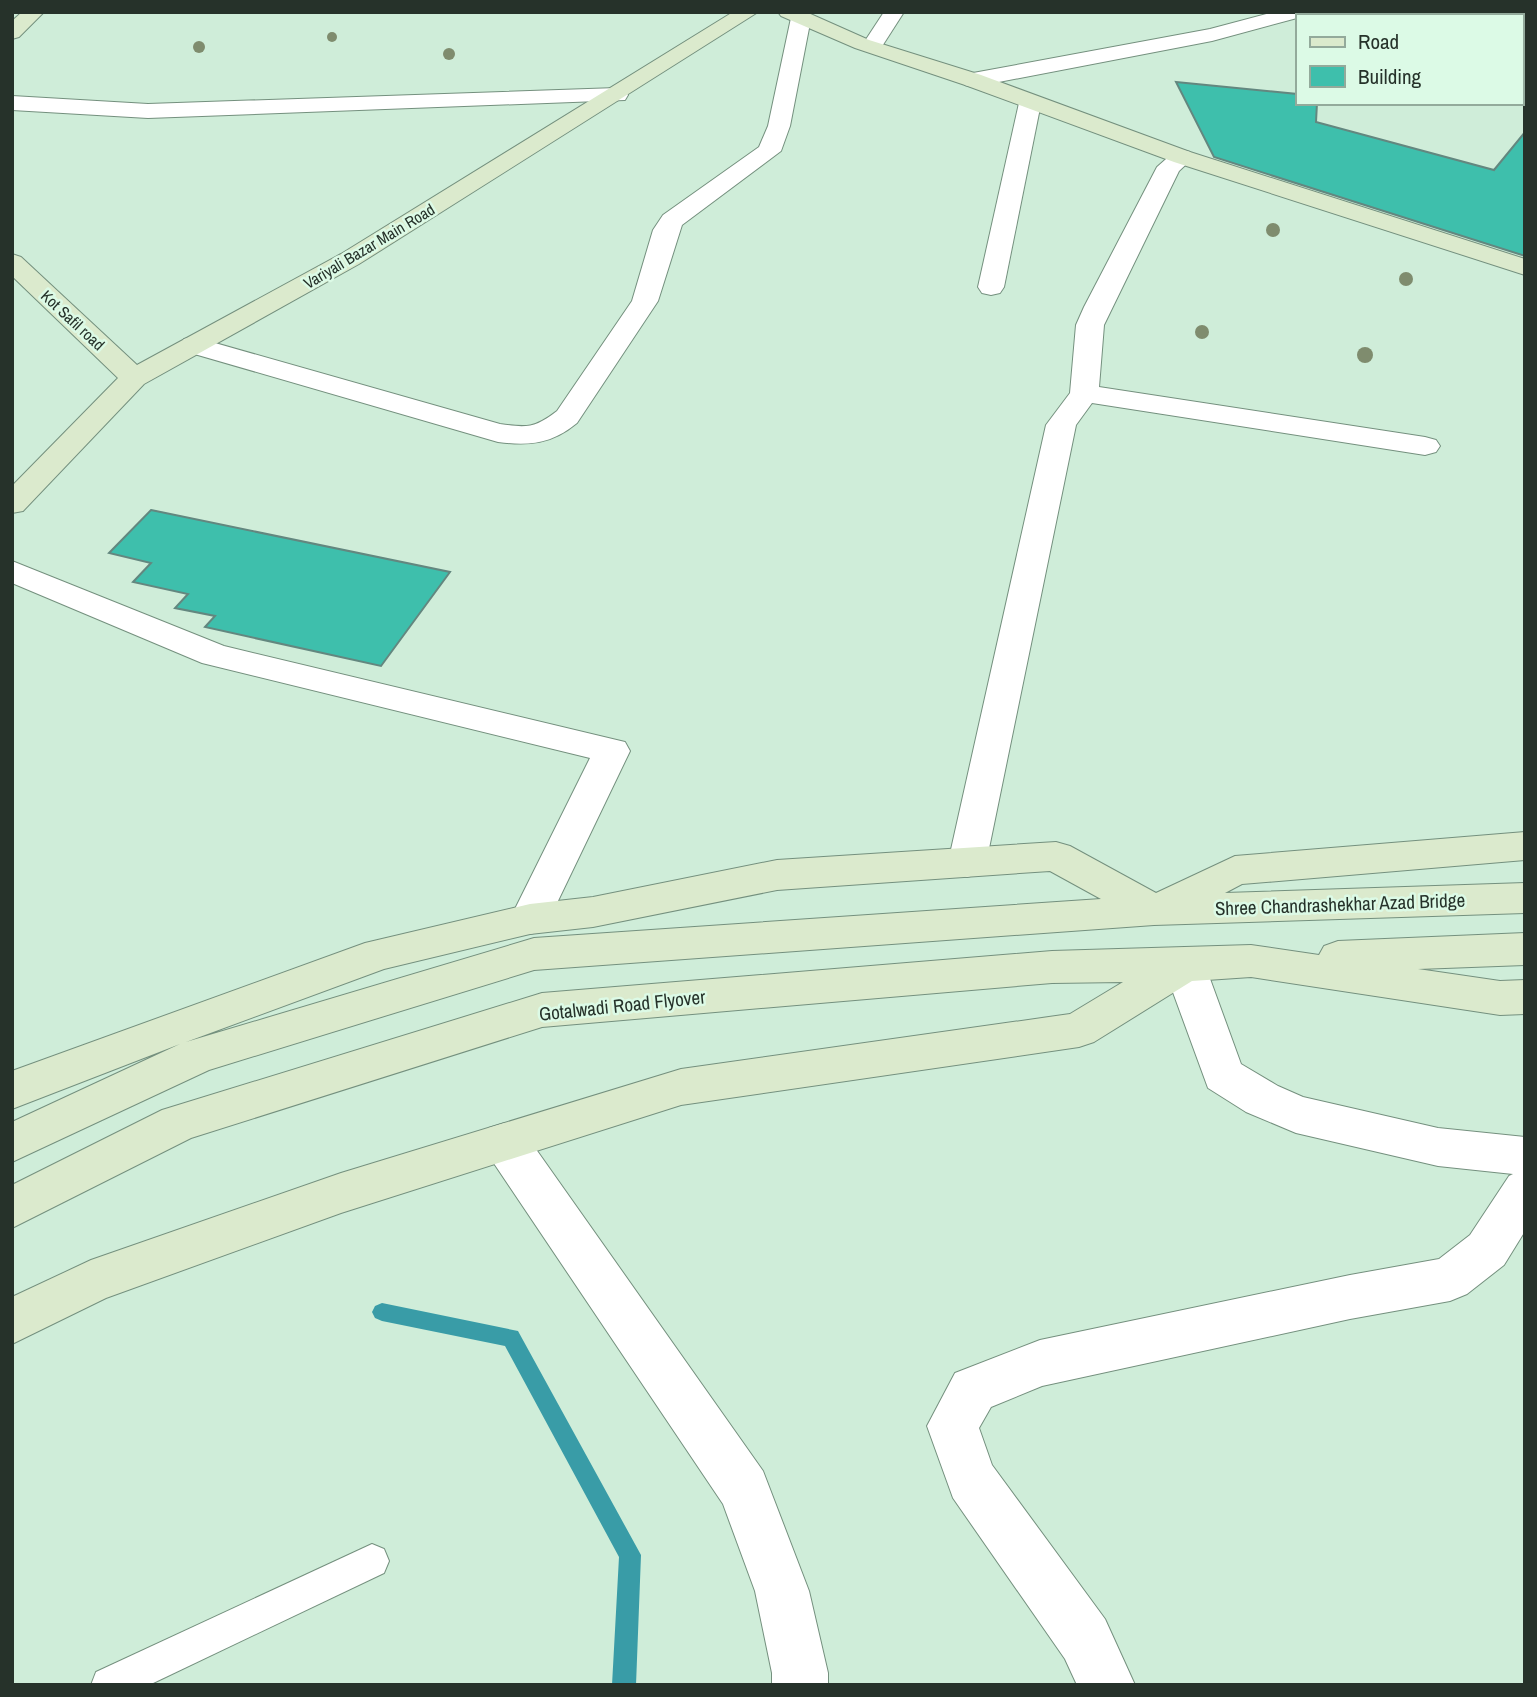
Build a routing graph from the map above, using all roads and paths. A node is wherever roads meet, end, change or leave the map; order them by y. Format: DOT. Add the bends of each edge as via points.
graph roads {
  1 [pos="34,12"];
  2 [pos="748,12"];
  3 [pos="894,12"];
  4 [pos="1298,12"];
  5 [pos="795,15"];
  6 [pos="12,33"];
  7 [pos="872,47"];
  8 [pos="973,80"];
  9 [pos="617,95"];
  10 [pos="12,103"];
  11 [pos="1030,103"];
  12 [pos="1182,157"];
  13 [pos="12,262"];
  14 [pos="1525,267"];
  15 [pos="991,287"];
  16 [pos="194,345"];
  17 [pos="134,377"];
  18 [pos="1084,393"];
  19 [pos="1424,446"];
  20 [pos="12,504"];
  21 [pos="12,571"];
  22 [pos="1525,846"];
  23 [pos="967,863"];
  24 [pos="1525,898"];
  25 [pos="1154,910"];
  26 [pos="530,919"];
  27 [pos="1525,949"];
  28 [pos="1251,961"];
  29 [pos="1184,965"];
  30 [pos="1525,998"];
  31 [pos="12,1091"];
  32 [pos="505,1142"];
  33 [pos="12,1143"];
  34 [pos="1525,1156"];
  35 [pos="1525,1190"];
  36 [pos="12,1208"];
  37 [pos="12,1321"];
  38 [pos="372,1561"];
  39 [pos="109,1685"];
  40 [pos="800,1685"];
  41 [pos="1107,1685"];
  1 -- 6 [label="main road"];
  2 -- 9 [label="main road, Variyali Bazar Main Road"];
  3 -- 7 [label="street"];
  4 -- 8 [label="street" via="1212,35"];
  5 -- 7 [label="main road"];
  5 -- 16 [label="street" via="779,127 769,150 672,219 645,301 567,417 550,432 529,437 498,433"];
  7 -- 8 [label="main road"];
  8 -- 11 [label="main road"];
  9 -- 10 [label="street" via="148,111"];
  9 -- 16 [label="main road, Variyali Bazar Main Road" via="351,259"];
  11 -- 12 [label="main road"];
  11 -- 15 [label="street"];
  12 -- 14 [label="main road"];
  12 -- 18 [label="street" via="1169,167 1097,307 1090,326"];
  13 -- 17 [label="main road, Kot Safil road"];
  16 -- 17 [label="main road, Variyali Bazar Main Road"];
  17 -- 20 [label="main road, Variyali Bazar Main Road"];
  18 -- 19 [label="street"];
  18 -- 23 [label="street" via="1062,425"];
  21 -- 26 [label="street" via="214,655 612,751"];
  22 -- 25 [label="main road" via="1235,870"];
  23 -- 25 [label="main road" via="1056,856"];
  23 -- 26 [label="main road" via="777,874 593,912"];
  24 -- 25 [label="main road, Shree Chandrashekhar Azad Bridge"];
  25 -- 33 [label="main road" via="534,954 197,1056"];
  26 -- 31 [label="main road" via="379,954"];
  27 -- 28 [label="main road"];
  28 -- 29 [label="main road, Gotalwadi Road Flyover"];
  28 -- 30 [label="main road"];
  29 -- 32 [label="main road" via="1079,1030 681,1087"];
  29 -- 34 [label="street" via="1223,1075 1262,1099 1296,1114 1438,1147"];
  29 -- 36 [label="main road, Gotalwadi Road Flyover" via="1052,967 542,1010 178,1123"];
  32 -- 37 [label="main road" via="341,1193 91,1282"];
  32 -- 40 [label="street" via="744,1489 782,1591"];
  35 -- 41 [label="street" via="1487,1250 1450,1279 1040,1363 973,1390 953,1426 971,1480 1085,1639"];
  38 -- 39 [label="lane"];
}
